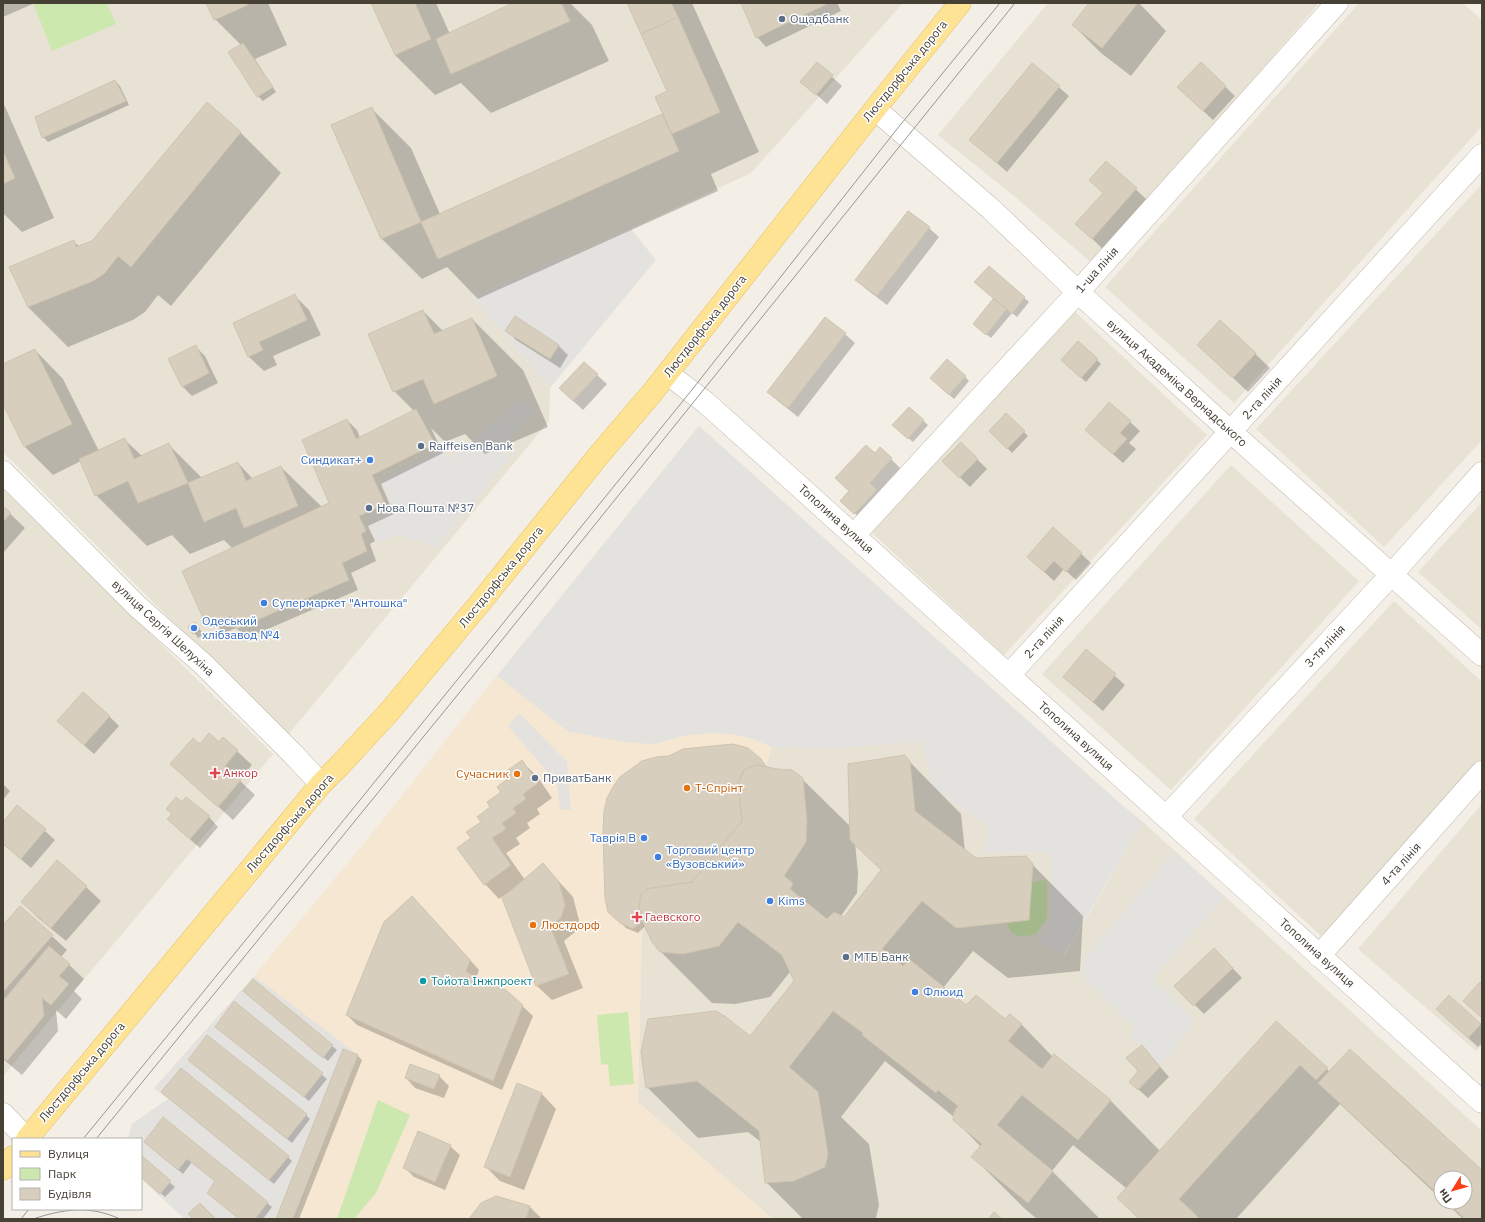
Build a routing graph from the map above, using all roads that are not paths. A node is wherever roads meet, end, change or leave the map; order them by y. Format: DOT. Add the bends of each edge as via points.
graph roads {
  1 [pos="960,3"];
  2 [pos="1337,3"];
  3 [pos="875,109"];
  4 [pos="1482,155"];
  5 [pos="1078,292"];
  6 [pos="668,374"];
  7 [pos="1231,432"];
  8 [pos="3,472"];
  9 [pos="1482,473"];
  10 [pos="854,535"];
  11 [pos="1392,574"];
  12 [pos="1482,655"];
  13 [pos="1009,675"];
  14 [pos="1482,772"];
  15 [pos="321,784"];
  16 [pos="1166,817"];
  17 [pos="1319,956"];
  18 [pos="1480,1096"];
  19 [pos="3,1114"];
  20 [pos="26,1138"];
  21 [pos="28,1138"];
  22 [pos="12,1158"];
  23 [pos="3,1170"];
  1 -- 3 [label="main road, Люстдорфська дорога"];
  2 -- 5 [label="street, 1-ша лінія"];
  3 -- 5 [label="street, вулиця Академіка Вернадського" via="991,209"];
  3 -- 6 [label="main road, Люстдорфська дорога"];
  4 -- 7 [label="street, 2-га лінія"];
  5 -- 7 [label="street, вулиця Академіка Вернадського"];
  5 -- 10 [label="street, 1-ша лінія"];
  6 -- 10 [label="street, Тополина вулиця" via="705,402"];
  6 -- 15 [label="main road, Люстдорфська дорога" via="389,712"];
  7 -- 11 [label="street, вулиця Академіка Вернадського"];
  7 -- 13 [label="street, 2-га лінія"];
  8 -- 15 [label="street, вулиця Сергія Шелухіна" via="138,607 203,664"];
  9 -- 11 [label="street, 3-тя лінія"];
  10 -- 13 [label="street, Тополина вулиця"];
  11 -- 12 [label="street, вулиця Академіка Вернадського"];
  11 -- 16 [label="street, 3-тя лінія"];
  13 -- 16 [label="street, Тополина вулиця"];
  14 -- 17 [label="street, 4-та лінія"];
  15 -- 21 [label="main road, Люстдорфська дорога"];
  16 -- 17 [label="street, Тополина вулиця"];
  17 -- 18 [label="street, Тополина вулиця"];
  19 -- 20 [label="street"];
  22 -- 23 [label="main road"];
}
